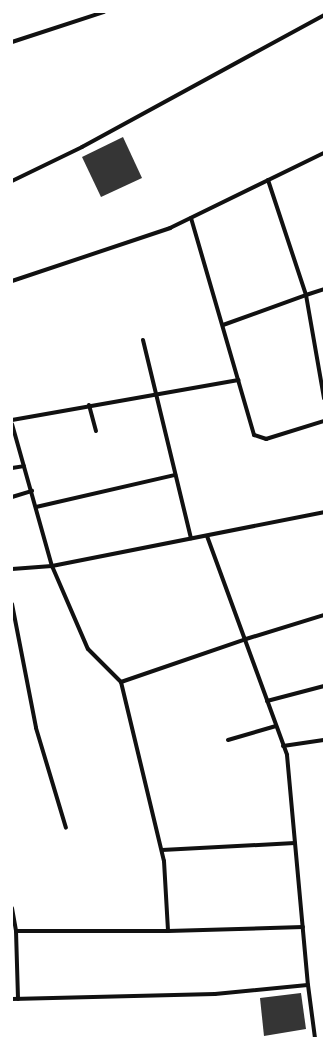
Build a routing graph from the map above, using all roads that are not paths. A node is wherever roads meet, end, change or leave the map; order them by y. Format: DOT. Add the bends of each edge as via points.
graph roads {
  1 [pos="104,12"];
  2 [pos="93,14"];
  3 [pos="324,15"];
  4 [pos="12,42"];
  5 [pos="324,153"];
  6 [pos="268,180"];
  7 [pos="12,181"];
  8 [pos="191,218"];
  9 [pos="12,282"];
  10 [pos="324,289"];
  11 [pos="306,295"];
  12 [pos="223,325"];
  13 [pos="143,340"];
  14 [pos="239,380"];
  15 [pos="156,393"];
  16 [pos="324,398"];
  17 [pos="89,405"];
  18 [pos="12,420"];
  19 [pos="324,421"];
  20 [pos="12,424"];
  21 [pos="96,431"];
  22 [pos="24,466"];
  23 [pos="12,468"];
  24 [pos="175,474"];
  25 [pos="32,491"];
  26 [pos="12,496"];
  27 [pos="36,507"];
  28 [pos="324,512"];
  29 [pos="207,536"];
  30 [pos="191,538"];
  31 [pos="52,566"];
  32 [pos="12,569"];
  33 [pos="12,604"];
  34 [pos="324,615"];
  35 [pos="246,639"];
  36 [pos="121,682"];
  37 [pos="324,686"];
  38 [pos="267,700"];
  39 [pos="276,726"];
  40 [pos="228,740"];
  41 [pos="324,740"];
  42 [pos="283,746"];
  43 [pos="66,828"];
  44 [pos="295,843"];
  45 [pos="162,850"];
  46 [pos="12,908"];
  47 [pos="303,927"];
  48 [pos="16,931"];
  49 [pos="168,931"];
  50 [pos="308,985"];
  51 [pos="12,998"];
  52 [pos="18,999"];
  53 [pos="315,1038"];
  1 -- 2 [label="street"];
  2 -- 4 [label="street"];
  3 -- 7 [label="street" via="82,147"];
  5 -- 6 [label="street"];
  6 -- 8 [label="street"];
  6 -- 11 [label="street"];
  8 -- 9 [label="street" via="170,228"];
  8 -- 12 [label="street"];
  10 -- 11 [label="street"];
  11 -- 12 [label="street"];
  11 -- 16 [label="street"];
  12 -- 14 [label="street"];
  13 -- 15 [label="street"];
  14 -- 15 [label="street"];
  14 -- 19 [label="street" via="253,430 258,438 266,439"];
  15 -- 17 [label="street"];
  15 -- 24 [label="street"];
  17 -- 18 [label="street"];
  17 -- 21 [label="street"];
  20 -- 22 [label="street"];
  22 -- 23 [label="street"];
  22 -- 25 [label="street"];
  24 -- 27 [label="street"];
  24 -- 30 [label="street"];
  25 -- 26 [label="street"];
  25 -- 27 [label="street"];
  27 -- 31 [label="street"];
  28 -- 29 [label="street"];
  29 -- 30 [label="street"];
  29 -- 35 [label="street"];
  30 -- 31 [label="street"];
  31 -- 32 [label="street"];
  31 -- 36 [label="street" via="88,649"];
  33 -- 43 [label="street" via="36,728"];
  34 -- 35 [label="street"];
  35 -- 36 [label="street"];
  35 -- 38 [label="street"];
  36 -- 45 [label="street"];
  37 -- 38 [label="street"];
  38 -- 39 [label="street"];
  39 -- 40 [label="street"];
  39 -- 42 [label="street"];
  41 -- 42 [label="street"];
  42 -- 44 [label="street" via="287,755"];
  44 -- 45 [label="street"];
  44 -- 47 [label="street"];
  45 -- 49 [label="street"];
  46 -- 48 [label="street"];
  47 -- 49 [label="street"];
  47 -- 50 [label="street"];
  48 -- 49 [label="street"];
  48 -- 52 [label="street"];
  50 -- 52 [label="street" via="215,994"];
  50 -- 53 [label="street"];
  51 -- 52 [label="street"];
}
